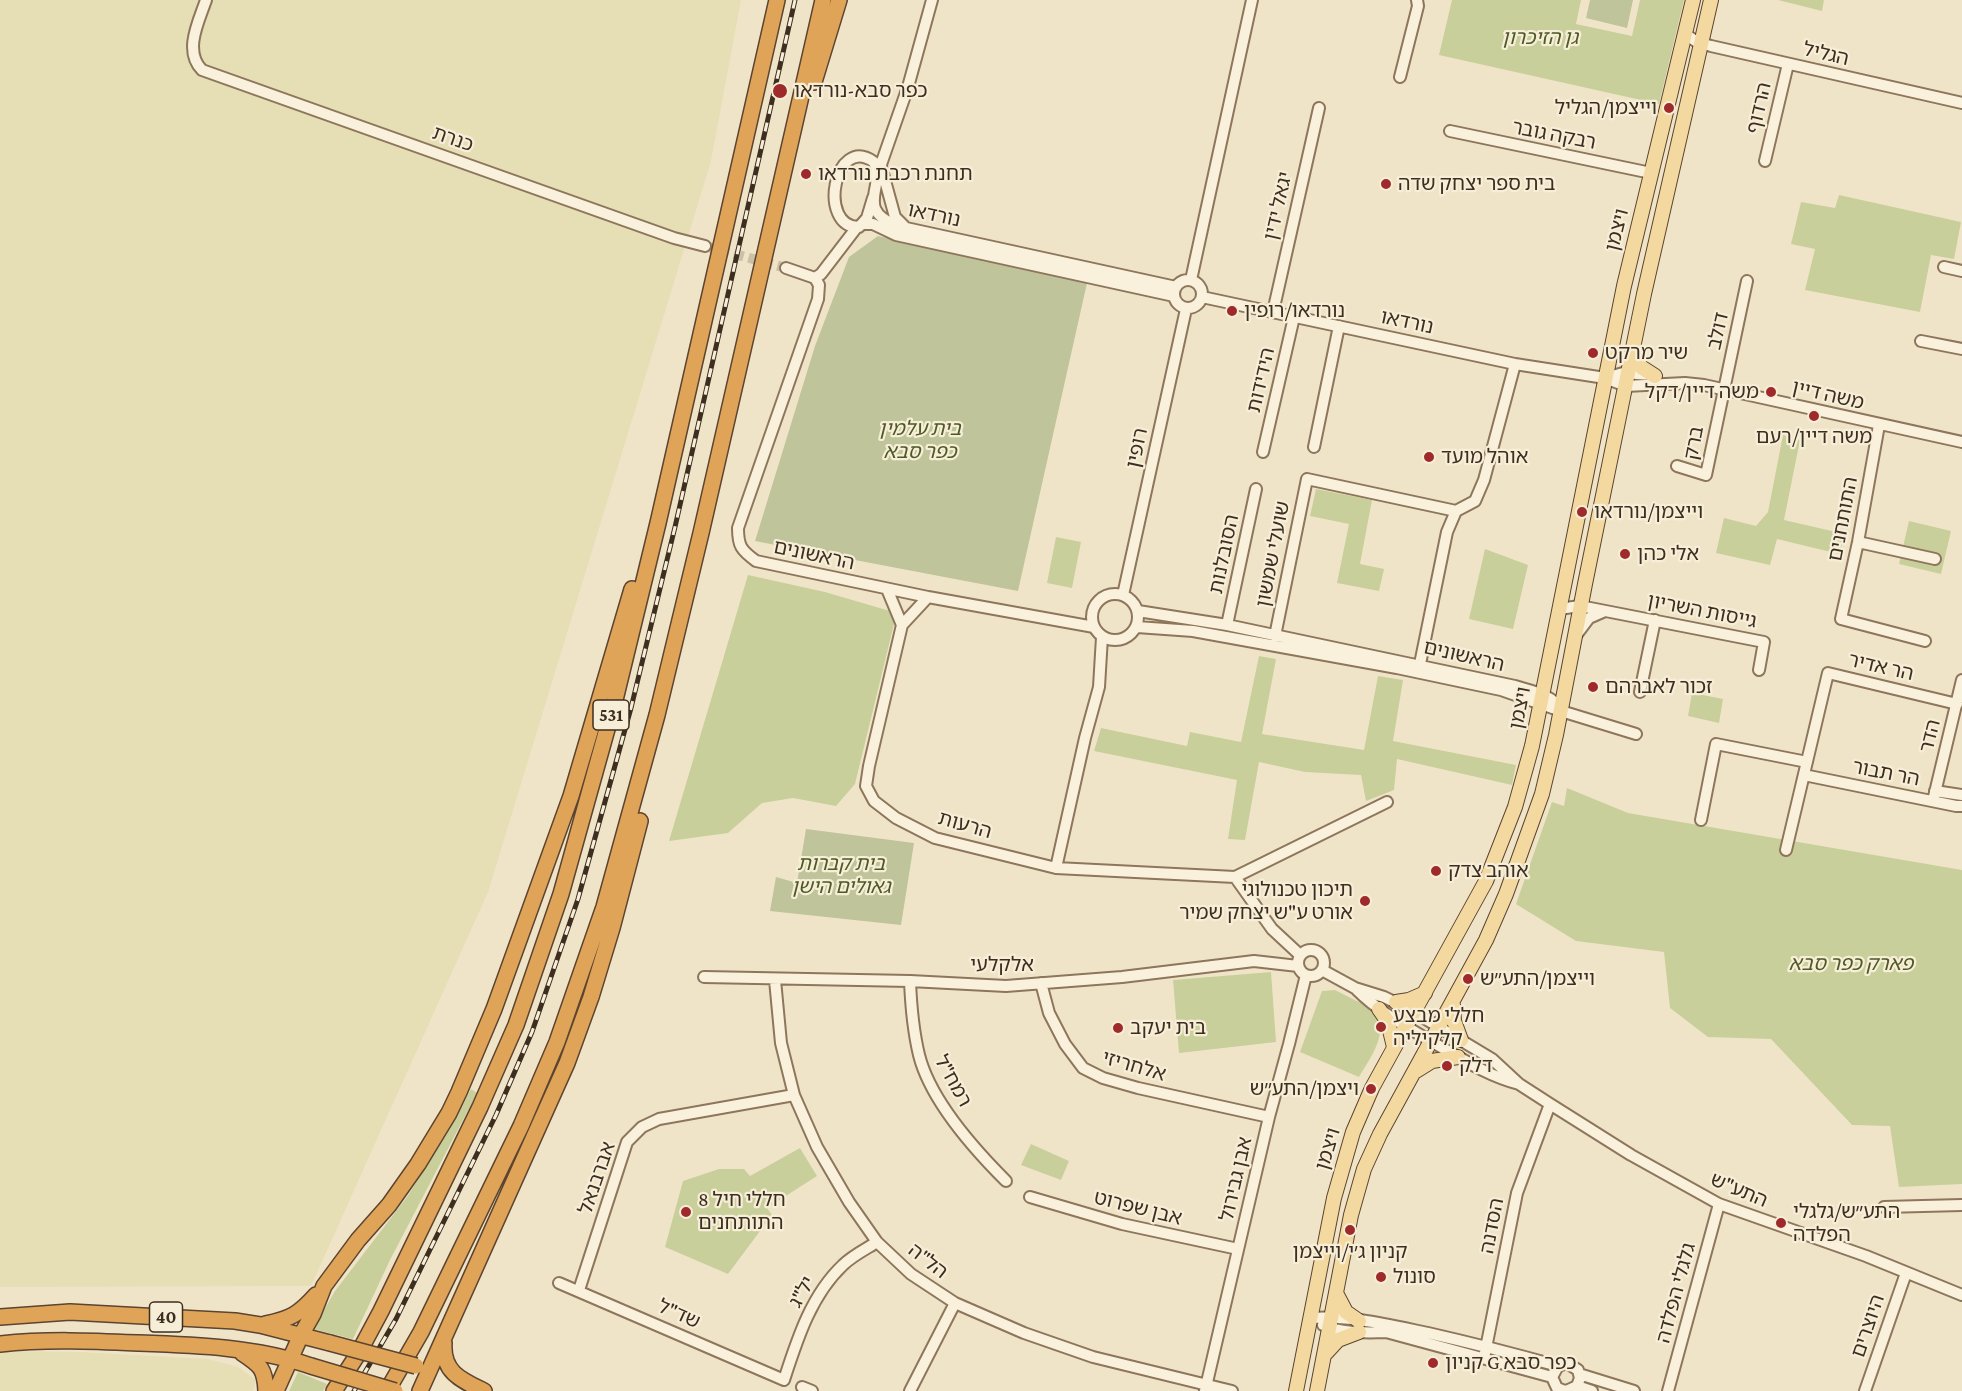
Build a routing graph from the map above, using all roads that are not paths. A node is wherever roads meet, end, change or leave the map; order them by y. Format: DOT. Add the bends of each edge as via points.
graph roads {
  1 [pos="206,0"];
  2 [pos="769,0"];
  3 [pos="777,0"];
  4 [pos="823,0"];
  5 [pos="839,0"];
  6 [pos="932,0"];
  7 [pos="1251,0"];
  8 [pos="1417,0"];
  9 [pos="1693,0"];
  10 [pos="1711,0"];
  11 [pos="1685,34"];
  12 [pos="1701,44"];
  13 [pos="1788,64"];
  14 [pos="1400,77"];
  15 [pos="1962,103"];
  16 [pos="1319,108"];
  17 [pos="1450,131"];
  18 [pos="744,148"];
  19 [pos="1765,161"];
  20 [pos="881,164"];
  21 [pos="1651,173"];
  22 [pos="877,176"];
  23 [pos="873,198"];
  24 [pos="777,200"];
  25 [pos="843,221"];
  26 [pos="860,226"];
  27 [pos="906,228"];
  28 [pos="705,246"];
  29 [pos="838,250"];
  30 [pos="1944,267"];
  31 [pos="786,268"];
  32 [pos="1962,271"];
  33 [pos="815,278"];
  34 [pos="1191,280"];
  35 [pos="1747,281"];
  36 [pos="1175,292"];
  37 [pos="1202,297"];
  38 [pos="1186,309"];
  39 [pos="1273,312"];
  40 [pos="1294,317"];
  41 [pos="1339,326"];
  42 [pos="1921,341"];
  43 [pos="1962,349"];
  44 [pos="1633,352"];
  45 [pos="1515,364"];
  46 [pos="1655,376"];
  47 [pos="1605,378"];
  48 [pos="1628,380"];
  49 [pos="1686,383"];
  50 [pos="1724,388"];
  51 [pos="1879,425"];
  52 [pos="1962,442"];
  53 [pos="1314,447"];
  54 [pos="1263,452"];
  55 [pos="674,454"];
  56 [pos="1677,466"];
  57 [pos="1256,489"];
  58 [pos="1456,511"];
  59 [pos="701,533"];
  60 [pos="1858,542"];
  61 [pos="1935,559"];
  62 [pos="887,589"];
  63 [pos="1123,595"];
  64 [pos="928,597"];
  65 [pos="1580,606"];
  66 [pos="1559,609"];
  67 [pos="1606,610"];
  68 [pos="1138,611"];
  69 [pos="1656,620"];
  70 [pos="902,625"];
  71 [pos="1227,625"];
  72 [pos="1094,627"];
  73 [pos="1137,627"];
  74 [pos="1102,636"];
  75 [pos="1275,636"];
  76 [pos="1574,640"];
  77 [pos="1925,641"];
  78 [pos="1420,664"];
  79 [pos="1759,670"];
  80 [pos="1962,680"];
  81 [pos="1640,692"];
  82 [pos="1961,692"];
  83 [pos="1541,699"];
  84 [pos="1957,704"];
  85 [pos="1562,706"];
  86 [pos="1636,734"];
  87 [pos="1807,762"];
  88 [pos="1804,775"];
  89 [pos="1962,795"];
  90 [pos="1934,796"];
  91 [pos="1387,802"];
  92 [pos="1962,806"];
  93 [pos="1701,820"];
  94 [pos="1786,849"];
  95 [pos="1056,868"];
  96 [pos="1235,877"];
  97 [pos="1301,966"];
  98 [pos="1322,970"];
  99 [pos="704,977"];
  100 [pos="775,980"];
  101 [pos="910,981"];
  102 [pos="1041,984"];
  103 [pos="1355,988"];
  104 [pos="1425,993"];
  105 [pos="1454,1001"];
  106 [pos="1396,1002"];
  107 [pos="1379,1009"];
  108 [pos="1414,1012"];
  109 [pos="1406,1026"];
  110 [pos="1440,1027"];
  111 [pos="1461,1040"];
  112 [pos="1432,1041"];
  113 [pos="1394,1047"];
  114 [pos="1458,1057"];
  115 [pos="1414,1072"];
  116 [pos="1519,1084"];
  117 [pos="794,1095"];
  118 [pos="1550,1104"];
  119 [pos="1269,1117"];
  120 [pos="1006,1181"];
  121 [pos="1030,1197"];
  122 [pos="1719,1204"];
  123 [pos="1962,1205"];
  124 [pos="1884,1207"];
  125 [pos="877,1242"];
  126 [pos="1238,1249"];
  127 [pos="1906,1273"];
  128 [pos="559,1283"];
  129 [pos="324,1286"];
  130 [pos="579,1290"];
  131 [pos="1336,1293"];
  132 [pos="1962,1295"];
  133 [pos="955,1303"];
  134 [pos="0,1317"];
  135 [pos="1310,1318"];
  136 [pos="1330,1322"];
  137 [pos="1386,1324"];
  138 [pos="260,1325"];
  139 [pos="1364,1329"];
  140 [pos="301,1335"];
  141 [pos="444,1339"];
  142 [pos="0,1344"];
  143 [pos="237,1350"];
  144 [pos="1486,1352"];
  145 [pos="1325,1354"];
  146 [pos="290,1359"];
  147 [pos="1558,1366"];
  148 [pos="423,1369"];
  149 [pos="1580,1374"];
  150 [pos="1552,1377"];
  151 [pos="784,1380"];
  152 [pos="1577,1386"];
  153 [pos="1206,1388"];
  154 [pos="267,1391"];
  155 [pos="276,1391"];
  156 [pos="334,1391"];
  157 [pos="387,1391"];
  158 [pos="395,1391"];
  159 [pos="420,1391"];
  160 [pos="478,1391"];
  161 [pos="484,1391"];
  162 [pos="910,1391"];
  163 [pos="1232,1391"];
  164 [pos="1296,1391"];
  165 [pos="1317,1391"];
  166 [pos="1566,1391"];
  167 [pos="1592,1391"];
  168 [pos="1634,1391"];
  169 [pos="1668,1391"];
  170 [pos="1865,1391"];
  1 -- 28 [label="street, כנרת" via="194,37 194,59 202,70"];
  2 -- 18 [label="highway"];
  3 -- 18 [label="highway, 531"];
  4 -- 24 [label="highway, 531"];
  5 -- 24 [label="highway"];
  6 -- 20 [label="street"];
  7 -- 34 [label="street"];
  8 -- 14 [label="street"];
  9 -- 11 [label="main road, ויצמן"];
  10 -- 12 [label="main road, ויצמן"];
  11 -- 12 [label="street, הגליל"];
  11 -- 21 [label="main road, ויצמן"];
  12 -- 13 [label="street, הגליל"];
  12 -- 44 [label="main road, ויצמן"];
  13 -- 15 [label="street, הגליל"];
  13 -- 19 [label="street, הרדוף"];
  16 -- 39 [label="street, יגאל ידין"];
  17 -- 21 [label="street, רבקה גובר"];
  18 -- 55 [label="highway, 531"];
  20 -- 22 [label="street"];
  20 -- 27 [label="street" via="895,217"];
  21 -- 47 [label="main road, ויצמן"];
  22 -- 23 [label="street"];
  22 -- 25 [label="street" via="876,164 869,158 853,157 843,163 834,202"];
  23 -- 26 [label="street" via="870,212"];
  23 -- 27 [label="street, נורדאו" via="884,219"];
  24 -- 59 [label="highway, 531"];
  25 -- 26 [label="street, נורדאו"];
  25 -- 29 [label="street"];
  26 -- 29 [label="street"];
  26 -- 36 [label="street, נורדאו" via="873,224 896,235"];
  27 -- 36 [label="street, נורדאו" via="992,245"];
  29 -- 33 [label="street"];
  30 -- 32 [label="street"];
  31 -- 33 [label="street"];
  33 -- 62 [label="street, הראשונים" via="818,299 741,518 738,539 743,551 756,561"];
  34 -- 36 [label="street" via="1182,281"];
  34 -- 37 [label="street" via="1201,288"];
  35 -- 50 [label="street, דולב"];
  36 -- 38 [label="street" via="1178,304"];
  37 -- 38 [label="street" via="1195,307"];
  37 -- 39 [label="street, נורדאו"];
  38 -- 63 [label="street, רופין"];
  39 -- 40 [label="street, נורדאו"];
  40 -- 41 [label="street, נורדאו"];
  40 -- 54 [label="street, הידידות"];
  41 -- 45 [label="street, נורדאו"];
  41 -- 53 [label="street"];
  42 -- 43 [label="street"];
  44 -- 46 [label="main road" via="1641,367"];
  44 -- 48 [label="main road, ויצמן"];
  45 -- 47 [label="street, נורדאו"];
  45 -- 58 [label="street" via="1484,480 1475,501"];
  46 -- 48 [label="street, משה דיין"];
  46 -- 49 [label="street, משה דיין"];
  47 -- 48 [label="street, משה דיין"];
  47 -- 66 [label="main road, ויצמן"];
  48 -- 49 [label="street, משה דיין"];
  48 -- 65 [label="main road, ויצמן"];
  49 -- 50 [label="street, משה דיין"];
  50 -- 51 [label="street, משה דיין"];
  50 -- 56 [label="street, ברק" via="1706,475"];
  51 -- 52 [label="street, משה דיין"];
  51 -- 60 [label="street, התותחנים"];
  55 -- 129 [label="highway" via="571,796 494,1009 459,1092 433,1139 389,1205"];
  55 -- 156 [label="highway, 531" via="605,738 534,977 497,1070 426,1221 363,1346"];
  57 -- 71 [label="street, הסובלנות"];
  58 -- 75 [label="street, שועלי שמשון" via="1307,479"];
  58 -- 78 [label="street"];
  59 -- 141 [label="highway" via="641,816 591,997 567,1063"];
  59 -- 157 [label="highway, 531" via="631,815 576,992 521,1126 421,1332"];
  60 -- 61 [label="street"];
  60 -- 77 [label="street, התותחנים" via="1841,619"];
  62 -- 64 [label="street, הראשונים"];
  62 -- 70 [label="street"];
  63 -- 68 [label="street" via="1130,598"];
  63 -- 72 [label="street" via="1101,598 1093,612"];
  64 -- 70 [label="street, הרעות"];
  64 -- 72 [label="street, הראשונים"];
  65 -- 66 [label="street, גייסות השריון"];
  65 -- 67 [label="street, גייסות השריון"];
  65 -- 76 [label="main road, ויצמן"];
  66 -- 83 [label="main road, ויצמן"];
  67 -- 69 [label="street, גייסות השריון"];
  67 -- 76 [label="street" via="1589,618"];
  68 -- 71 [label="street, הראשונים"];
  68 -- 73 [label="street"];
  69 -- 79 [label="street, גייסות השריון" via="1764,642"];
  69 -- 81 [label="street"];
  70 -- 95 [label="street, הרעות" via="869,766 866,786 874,801 896,818 935,838"];
  71 -- 75 [label="street, הראשונים"];
  72 -- 74 [label="street"];
  73 -- 74 [label="street" via="1118,640"];
  73 -- 83 [label="street, הראשונים" via="1193,631 1284,646"];
  74 -- 95 [label="street" via="1099,687"];
  75 -- 78 [label="street, הראשונים"];
  76 -- 85 [label="main road, ויצמן"];
  78 -- 83 [label="street, הראשונים" via="1515,686"];
  80 -- 82 [label="street, הדר"];
  82 -- 84 [label="street, הדר"];
  83 -- 85 [label="street, הראשונים"];
  83 -- 104 [label="main road, ויצמן" via="1523,783 1497,856"];
  84 -- 87 [label="street, הר אדיר" via="1828,673"];
  84 -- 90 [label="street, הדר"];
  85 -- 86 [label="street" via="1584,719"];
  85 -- 105 [label="main road, ויצמן" via="1528,838 1498,916"];
  87 -- 88 [label="street, הר אדיר"];
  87 -- 93 [label="street" via="1716,744"];
  88 -- 90 [label="street, הר תבור"];
  88 -- 94 [label="street, הר אדיר"];
  89 -- 90 [label="street, הר תבור"];
  90 -- 92 [label="street, הר תבור"];
  91 -- 96 [label="street, הרעות"];
  95 -- 96 [label="street, הרעות"];
  96 -- 97 [label="street"];
  97 -- 98 [label="street" via="1316,976"];
  97 -- 98 [label="street, אלקלעי" via="1310,950 1318,952 1324,961"];
  97 -- 102 [label="street, אלקלעי" via="1254,961"];
  97 -- 119 [label="street, אבן גבירול" via="1289,1044"];
  98 -- 103 [label="street"];
  99 -- 100 [label="street, אלקלעי"];
  100 -- 101 [label="street, אלקלעי"];
  100 -- 117 [label="street, הל\"ה" via="781,1043"];
  101 -- 102 [label="street, אלקלעי"];
  101 -- 120 [label="street, רמח\"ל" via="917,1048 933,1089 960,1130"];
  102 -- 119 [label="street, אלחריזי" via="1049,1013 1083,1068 1138,1088"];
  103 -- 106 [label="street"];
  103 -- 107 [label="street"];
  104 -- 106 [label="main road"];
  104 -- 108 [label="main road, ויצמן"];
  105 -- 110 [label="main road, ויצמן"];
  105 -- 111 [label="main road" via="1454,1021"];
  106 -- 108 [label="street"];
  107 -- 109 [label="street"];
  107 -- 113 [label="main road" via="1388,1022"];
  108 -- 109 [label="main road, ויצמן"];
  108 -- 110 [label="street"];
  109 -- 112 [label="street, התע\"ש"];
  109 -- 113 [label="main road, ויצמן"];
  110 -- 111 [label="street, התע\"ש"];
  110 -- 112 [label="main road, ויצמן"];
  111 -- 116 [label="street, התע\"ש" via="1501,1066"];
  112 -- 114 [label="street, התע\"ש"];
  112 -- 115 [label="main road, ויצמן"];
  113 -- 135 [label="main road, ויצמן" via="1362,1108 1346,1151"];
  114 -- 115 [label="main road" via="1432,1061"];
  114 -- 116 [label="street, התע\"ש" via="1492,1076"];
  115 -- 131 [label="main road, ויצמן" via="1364,1168"];
  116 -- 118 [label="street, התע\"ש"];
  117 -- 125 [label="street, הל\"ה" via="822,1156"];
  117 -- 130 [label="street, אברבנאל" via="659,1119 642,1127 627,1142"];
  118 -- 122 [label="street, התע\"ש"];
  118 -- 144 [label="street, הסדנה" via="1517,1192"];
  119 -- 126 [label="street, אבן גבירול"];
  121 -- 126 [label="street, אבן שפרוט" via="1122,1224"];
  122 -- 127 [label="street, התע\"ש"];
  122 -- 169 [label="street, גלגלי הפלדה"];
  123 -- 124 [label="street"];
  125 -- 133 [label="street, הל\"ה" via="911,1274"];
  125 -- 151 [label="street, יל\"ג" via="843,1264 828,1282 800,1333"];
  126 -- 153 [label="street, אבן גבירול"];
  127 -- 132 [label="street, התע\"ש"];
  127 -- 170 [label="street, היוצרים"];
  128 -- 130 [label="street, שד\"ל"];
  129 -- 138 [label="highway" via="295,1316"];
  129 -- 140 [label="highway"];
  130 -- 151 [label="street, שד\"ל"];
  131 -- 136 [label="main road, ויצמן"];
  131 -- 139 [label="main road" via="1346,1312"];
  133 -- 153 [label="street, הל\"ה" via="1093,1357"];
  133 -- 162 [label="street"];
  134 -- 138 [label="highway, 40" via="70,1312"];
  135 -- 136 [label="street"];
  135 -- 164 [label="main road, ויצמן"];
  136 -- 139 [label="street"];
  136 -- 145 [label="main road, ויצמן"];
  137 -- 139 [label="street"];
  137 -- 139 [label="street"];
  137 -- 144 [label="street"];
  138 -- 140 [label="highway, 40"];
  139 -- 144 [label="street"];
  139 -- 145 [label="main road" via="1338,1340"];
  140 -- 146 [label="highway"];
  140 -- 148 [label="highway, 40, bridge"];
  141 -- 148 [label="highway"];
  141 -- 161 [label="highway" via="443,1353 453,1373"];
  142 -- 143 [label="highway, 40" via="81,1340"];
  143 -- 146 [label="highway, 40"];
  143 -- 154 [label="highway" via="265,1373"];
  144 -- 147 [label="street"];
  144 -- 150 [label="street"];
  145 -- 165 [label="main road, ויצמן"];
  146 -- 155 [label="highway"];
  146 -- 158 [label="highway, 40, bridge"];
  147 -- 149 [label="street" via="1571,1364"];
  147 -- 150 [label="street"];
  148 -- 159 [label="highway"];
  148 -- 160 [label="highway, 40"];
  149 -- 152 [label="street"];
  149 -- 168 [label="street"];
  150 -- 166 [label="street" via="1557,1388"];
  152 -- 166 [label="street"];
  152 -- 167 [label="street"];
  153 -- 163 [label="street, הל\"ה"];
}
